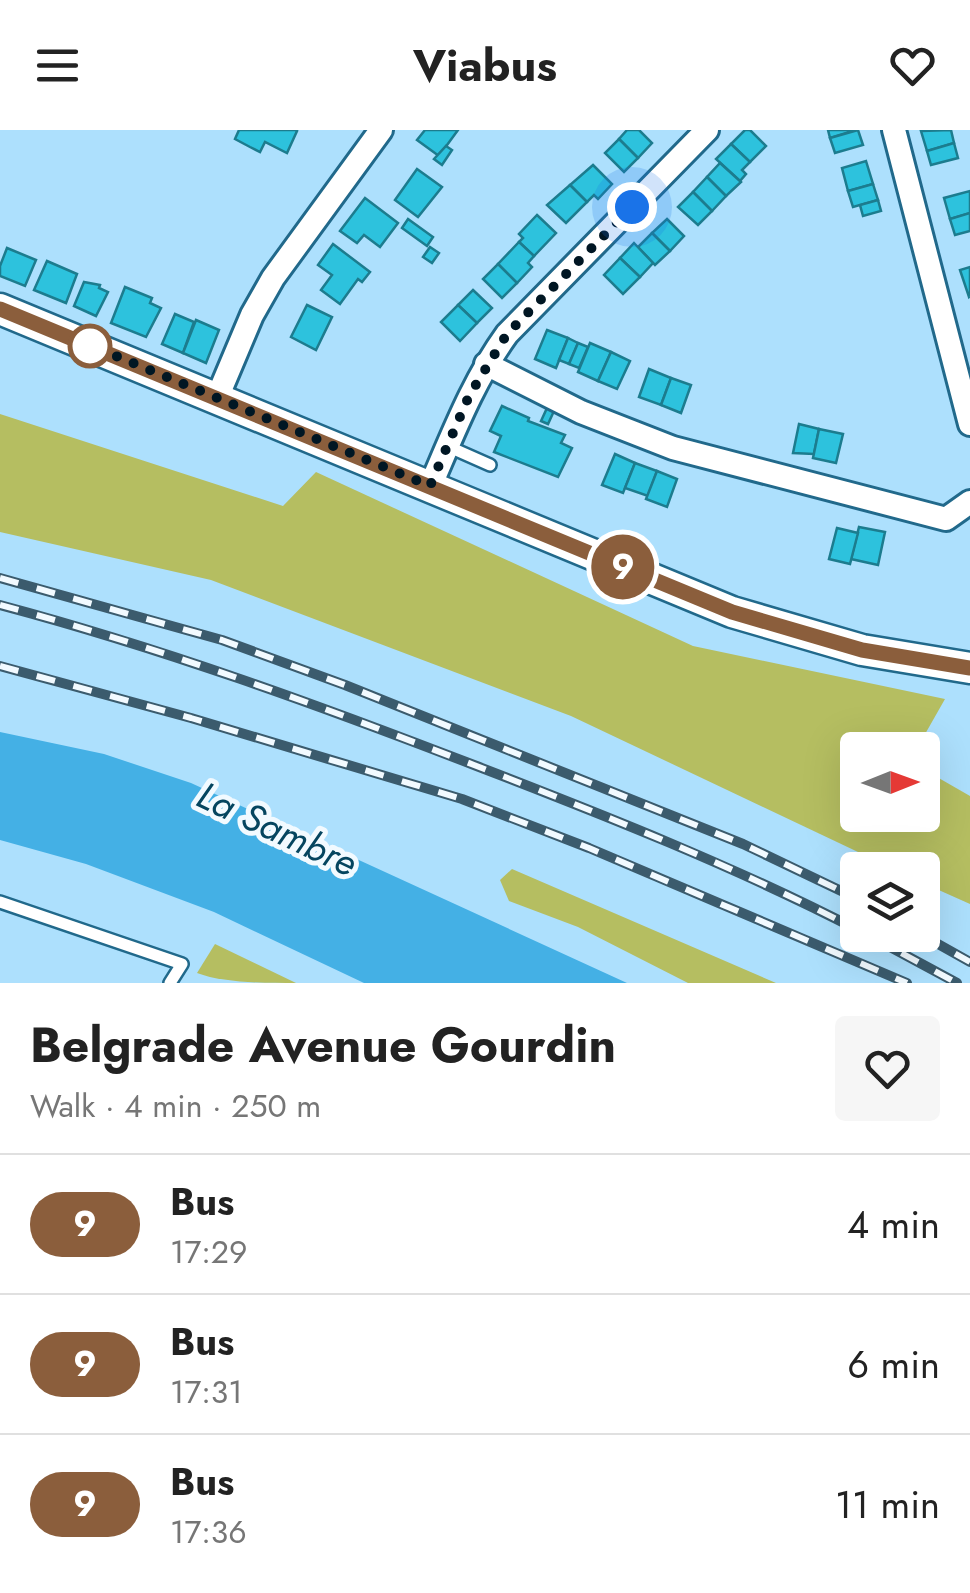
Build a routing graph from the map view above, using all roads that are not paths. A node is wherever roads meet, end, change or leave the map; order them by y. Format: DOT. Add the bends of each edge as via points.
graph roads {
  1 [pos="381,130"];
  2 [pos="707,130"];
  3 [pos="894,130"];
  4 [pos="0,309"];
  5 [pos="486,364"];
  6 [pos="218,398"];
  7 [pos="970,424"];
  8 [pos="448,446"];
  9 [pos="490,464"];
  10 [pos="430,486"];
  11 [pos="970,502"];
  12 [pos="970,668"];
  13 [pos="0,902"];
  14 [pos="170,983"];
  1 -- 6 [label="street" via="273,278"];
  2 -- 5 [label="street" via="507,334"];
  3 -- 7 [label="street"];
  4 -- 6 [label="street"];
  5 -- 8 [label="street"];
  5 -- 11 [label="street" via="673,448 946,519"];
  6 -- 10 [label="street"];
  8 -- 9 [label="lane"];
  8 -- 10 [label="street"];
  10 -- 12 [label="street" via="732,612 862,650"];
  13 -- 14 [label="lane" via="182,964"];
}
